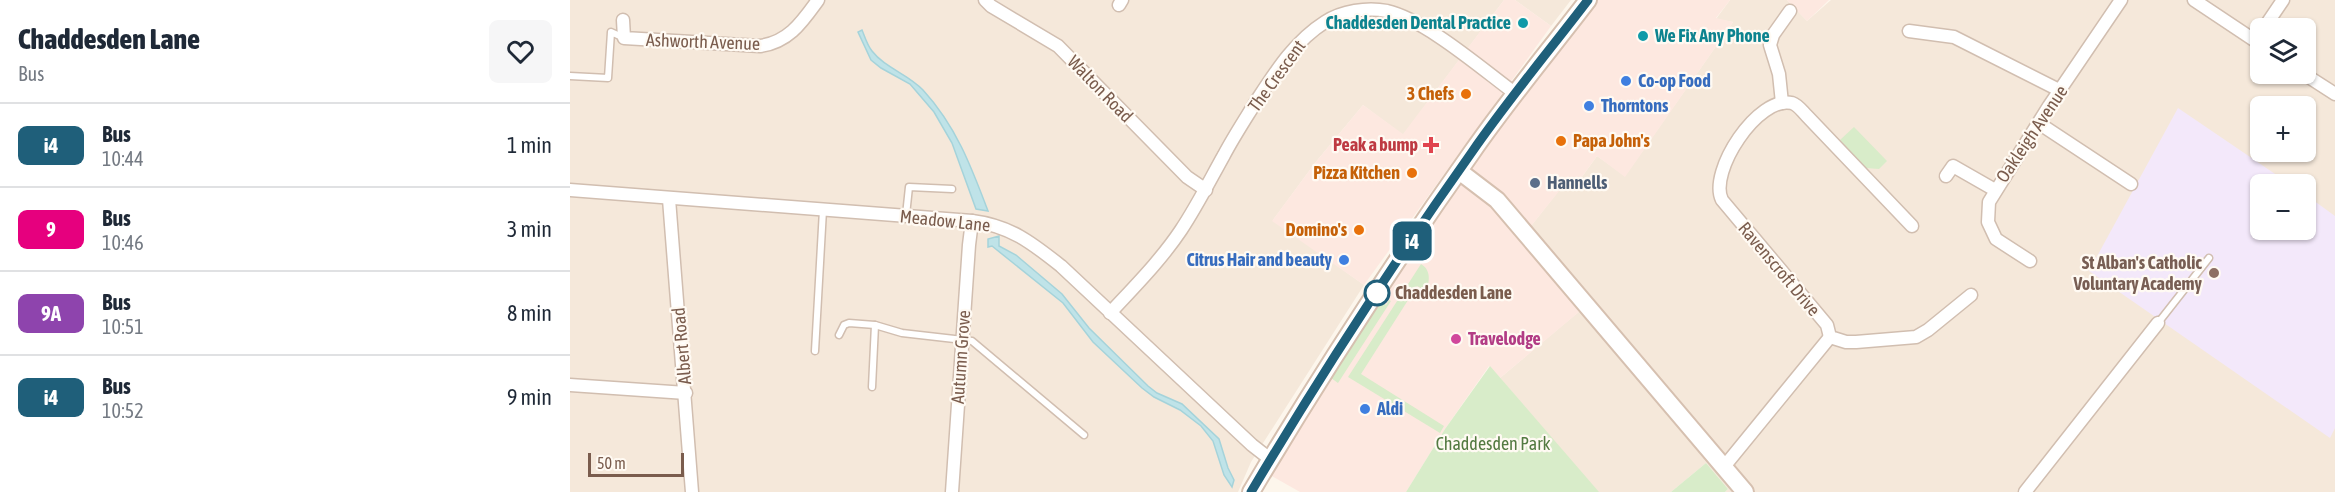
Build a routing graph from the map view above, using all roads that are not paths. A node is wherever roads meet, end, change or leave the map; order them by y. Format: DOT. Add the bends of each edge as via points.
graph roads {
  1 [pos="818,0"];
  2 [pos="985,0"];
  3 [pos="1588,0"];
  4 [pos="2121,0"];
  5 [pos="2194,0"];
  6 [pos="2283,0"];
  7 [pos="1790,11"];
  8 [pos="2271,18"];
  9 [pos="623,20"];
  10 [pos="1909,31"];
  11 [pos="2250,34"];
  12 [pos="624,38"];
  13 [pos="570,76"];
  14 [pos="2316,82"];
  15 [pos="2061,90"];
  16 [pos="1516,94"];
  17 [pos="2335,94"];
  18 [pos="1782,103"];
  19 [pos="2040,124"];
  20 [pos="1459,171"];
  21 [pos="1946,176"];
  22 [pos="2131,184"];
  23 [pos="952,189"];
  24 [pos="570,190"];
  25 [pos="1206,190"];
  26 [pos="1995,190"];
  27 [pos="669,199"];
  28 [pos="823,210"];
  29 [pos="906,216"];
  30 [pos="972,221"];
  31 [pos="1912,226"];
  32 [pos="2209,258"];
  33 [pos="2030,261"];
  34 [pos="1971,295"];
  35 [pos="1110,313"];
  36 [pos="2158,323"];
  37 [pos="875,325"];
  38 [pos="840,335"];
  39 [pos="1830,337"];
  40 [pos="963,339"];
  41 [pos="815,351"];
  42 [pos="570,385"];
  43 [pos="872,387"];
  44 [pos="686,393"];
  45 [pos="1084,435"];
  46 [pos="1270,459"];
  47 [pos="1723,468"];
  48 [pos="692,492"];
  49 [pos="952,492"];
  50 [pos="1251,492"];
  51 [pos="1745,492"];
  52 [pos="2025,492"];
  1 -- 12 [label="street, Ashworth Avenue" via="790,34 771,44"];
  2 -- 25 [label="street, Walton Road" via="1058,46 1187,177"];
  3 -- 16 [label="street"];
  4 -- 15 [label="street, Oakleigh Avenue"];
  5 -- 11 [label="street"];
  6 -- 8 [label="street"];
  7 -- 18 [label="street" via="1770,45"];
  9 -- 12 [label="street, Ashworth Avenue"];
  10 -- 15 [label="street" via="1954,37"];
  12 -- 13 [label="lane" via="611,32 608,78"];
  14 -- 17 [label="street"];
  15 -- 19 [label="street, Oakleigh Avenue"];
  16 -- 20 [label="street"];
  16 -- 25 [label="street, The Crescent" via="1409,18 1377,10 1344,13 1319,26 1290,52 1225,153"];
  18 -- 31 [label="street" via="1796,105"];
  18 -- 39 [label="street, Ravenscroft Drive" via="1766,109 1744,132 1723,168 1719,192 1727,207 1827,325"];
  19 -- 22 [label="street"];
  19 -- 26 [label="street, Oakleigh Avenue"];
  20 -- 46 [label="street"];
  20 -- 47 [label="street" via="1497,200"];
  21 -- 26 [label="street" via="1953,166"];
  23 -- 29 [label="lane" via="909,187"];
  24 -- 27 [label="street, Meadow Lane"];
  25 -- 35 [label="street, The Crescent" via="1174,240"];
  26 -- 33 [label="street, Oakleigh Avenue" via="1987,215 1993,235"];
  27 -- 28 [label="street, Meadow Lane"];
  27 -- 44 [label="street, Albert Road"];
  28 -- 29 [label="street, Meadow Lane"];
  28 -- 41 [label="lane"];
  29 -- 30 [label="street, Meadow Lane"];
  30 -- 35 [label="street, Meadow Lane" via="1021,236 1061,266"];
  30 -- 40 [label="street, Autumn Grove"];
  32 -- 36 [label="lane"];
  34 -- 39 [label="street" via="1916,337 1856,342"];
  35 -- 46 [label="street, Meadow Lane"];
  36 -- 52 [label="street"];
  37 -- 38 [label="lane" via="849,323"];
  37 -- 40 [label="lane" via="902,333"];
  37 -- 43 [label="lane"];
  39 -- 47 [label="street"];
  40 -- 45 [label="lane" via="972,341"];
  40 -- 49 [label="street, Autumn Grove"];
  42 -- 44 [label="street"];
  44 -- 48 [label="street, Albert Road"];
  46 -- 50 [label="street"];
  47 -- 51 [label="street"];
}
